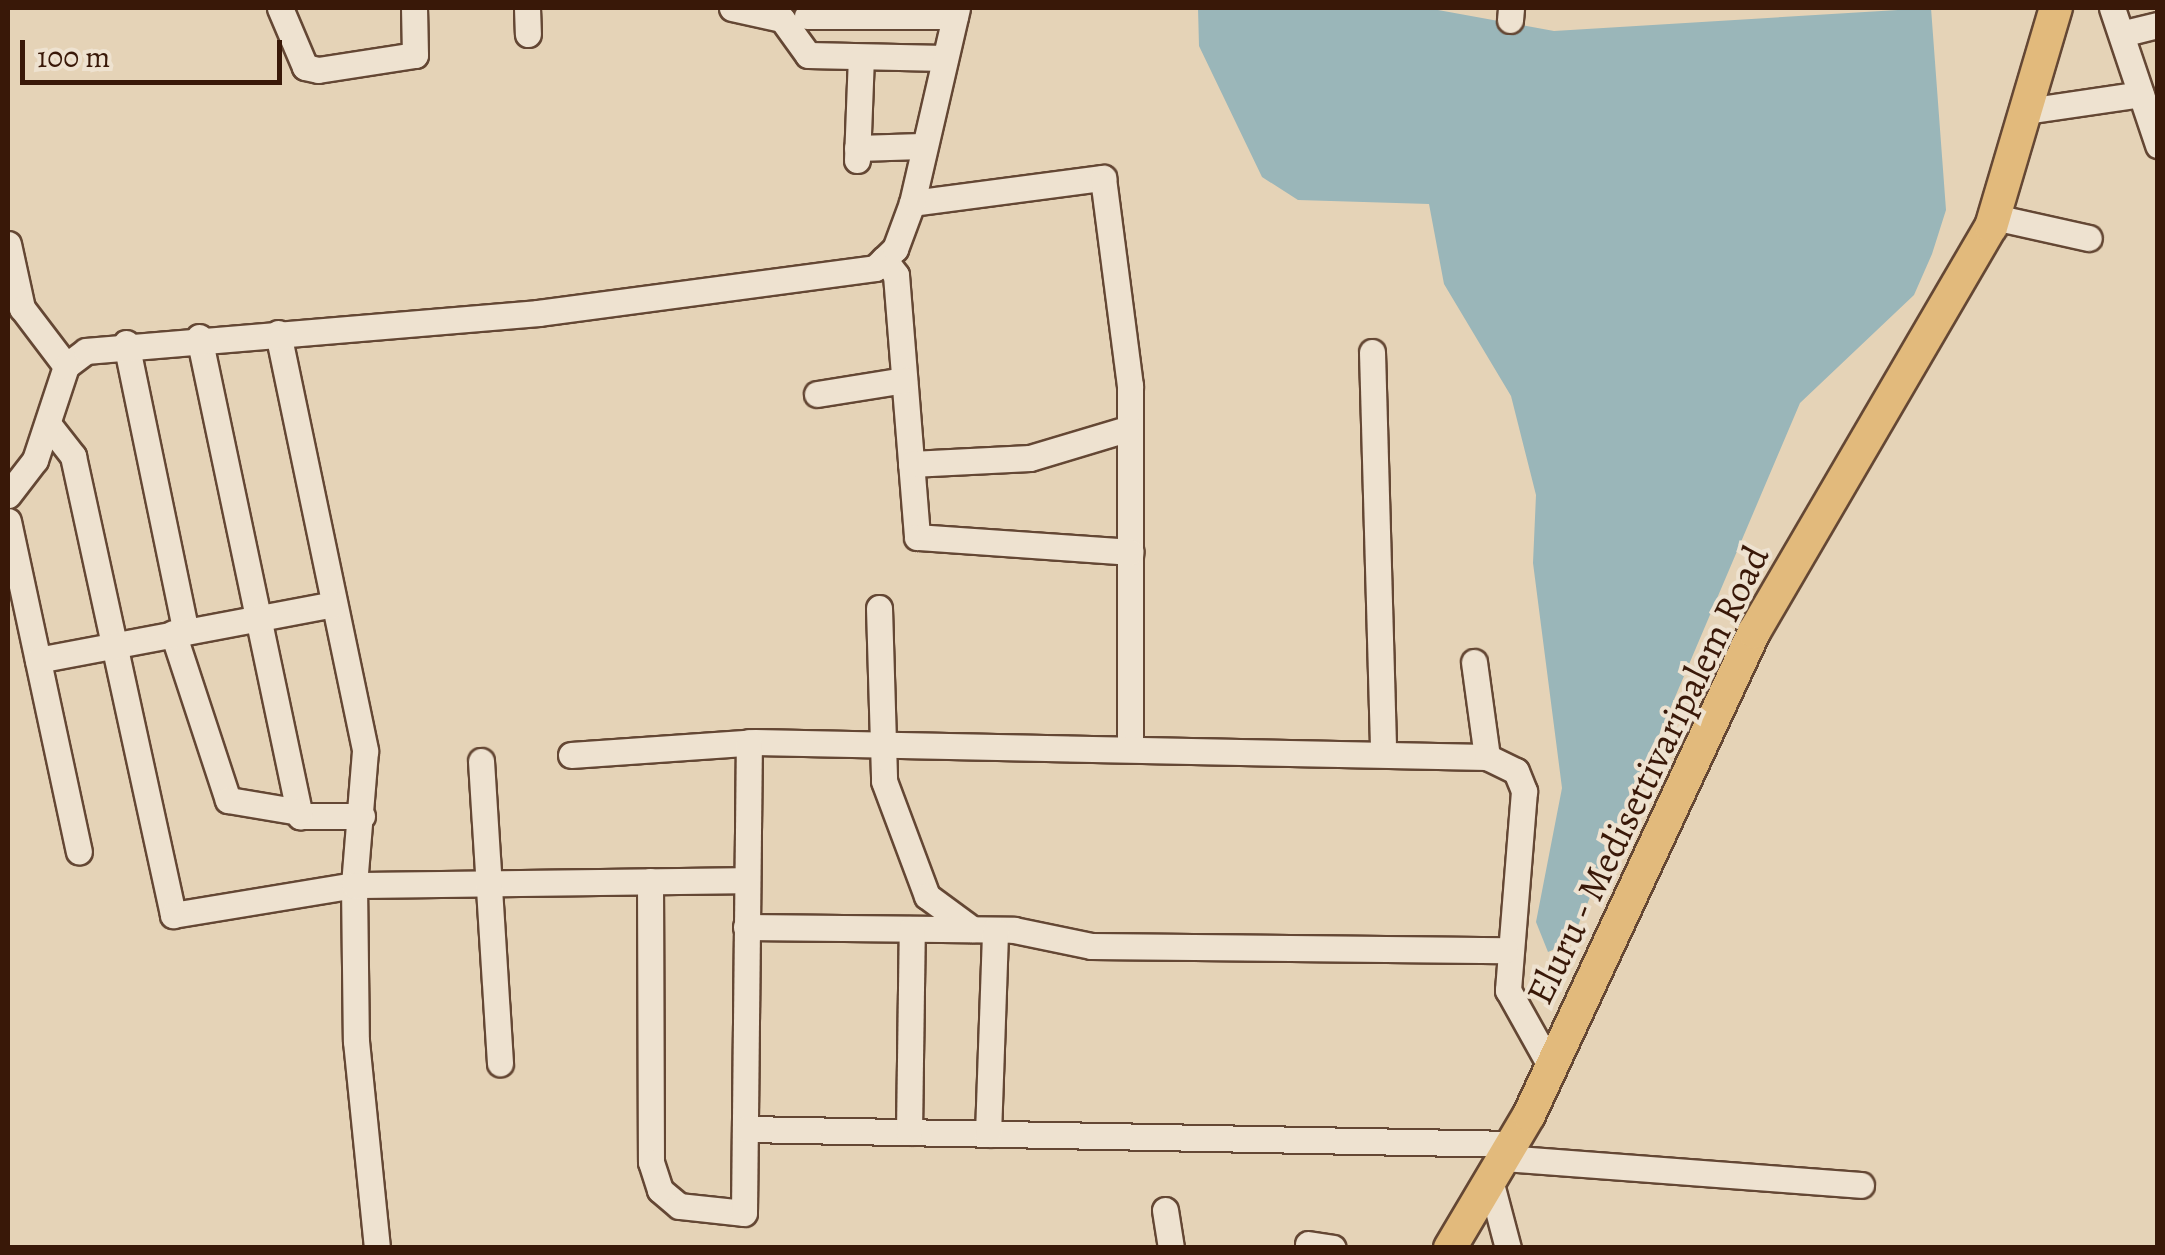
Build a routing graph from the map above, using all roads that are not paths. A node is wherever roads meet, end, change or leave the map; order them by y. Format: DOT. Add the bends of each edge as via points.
graph roads {
  1 [pos="280,8"];
  2 [pos="414,8"];
  3 [pos="527,8"];
  4 [pos="732,8"];
  5 [pos="2056,8"];
  6 [pos="2112,8"];
  7 [pos="907,12"];
  8 [pos="956,12"];
  9 [pos="807,16"];
  10 [pos="2158,25"];
  11 [pos="2126,32"];
  12 [pos="528,34"];
  13 [pos="862,58"];
  14 [pos="945,58"];
  15 [pos="2147,101"];
  16 [pos="2026,111"];
  17 [pos="2158,145"];
  18 [pos="922,146"];
  19 [pos="912,203"];
  20 [pos="1994,217"];
  21 [pos="2090,238"];
  22 [pos="8,244"];
  23 [pos="884,260"];
  24 [pos="278,333"];
  25 [pos="199,338"];
  26 [pos="126,343"];
  27 [pos="1372,352"];
  28 [pos="66,366"];
  29 [pos="904,380"];
  30 [pos="817,394"];
  31 [pos="48,424"];
  32 [pos="1130,428"];
  33 [pos="911,464"];
  34 [pos="8,495"];
  35 [pos="8,521"];
  36 [pos="1130,552"];
  37 [pos="334,604"];
  38 [pos="879,608"];
  39 [pos="258,618"];
  40 [pos="180,632"];
  41 [pos="112,645"];
  42 [pos="38,660"];
  43 [pos="1474,662"];
  44 [pos="748,742"];
  45 [pos="881,744"];
  46 [pos="1130,747"];
  47 [pos="1382,754"];
  48 [pos="570,755"];
  49 [pos="1487,756"];
  50 [pos="481,762"];
  51 [pos="300,812"];
  52 [pos="362,816"];
  53 [pos="78,851"];
  54 [pos="746,880"];
  55 [pos="650,881"];
  56 [pos="487,882"];
  57 [pos="354,885"];
  58 [pos="746,928"];
  59 [pos="912,928"];
  60 [pos="984,929"];
  61 [pos="1505,950"];
  62 [pos="500,1062"];
  63 [pos="1551,1068"];
  64 [pos="746,1129"];
  65 [pos="910,1132"];
  66 [pos="988,1134"];
  67 [pos="1501,1161"];
  68 [pos="1861,1185"];
  69 [pos="1165,1210"];
  70 [pos="377,1248"];
  71 [pos="1171,1248"];
  72 [pos="1450,1248"];
  73 [pos="1508,1248"];
  1 -- 2 [label="street" via="305,67 318,70 415,55"];
  3 -- 12 [label="street"];
  4 -- 13 [label="street" via="782,19 808,56"];
  5 -- 16 [label="main road, Eluru - Medisettivaripalem Road"];
  6 -- 11 [label="street"];
  7 -- 8 [label="street"];
  7 -- 9 [label="street"];
  8 -- 14 [label="street"];
  10 -- 11 [label="street"];
  11 -- 15 [label="street"];
  13 -- 14 [label="street"];
  13 -- 18 [label="street" via="857,154"];
  14 -- 18 [label="street"];
  15 -- 16 [label="street"];
  15 -- 17 [label="street"];
  16 -- 20 [label="main road, Eluru - Medisettivaripalem Road"];
  18 -- 19 [label="street"];
  19 -- 23 [label="street"];
  19 -- 32 [label="street" via="1103,178"];
  20 -- 21 [label="street"];
  20 -- 63 [label="main road, Eluru - Medisettivaripalem Road" via="1754,632"];
  22 -- 28 [label="street" via="22,308"];
  23 -- 24 [label="street" via="842,275 538,313"];
  23 -- 29 [label="street" via="896,275"];
  24 -- 25 [label="street"];
  24 -- 37 [label="street"];
  25 -- 26 [label="street"];
  25 -- 39 [label="street"];
  26 -- 28 [label="street"];
  26 -- 40 [label="street"];
  27 -- 47 [label="street"];
  28 -- 31 [label="street"];
  29 -- 30 [label="street"];
  29 -- 33 [label="street"];
  31 -- 34 [label="street"];
  31 -- 41 [label="street" via="73,456"];
  32 -- 33 [label="street" via="1030,458"];
  32 -- 36 [label="street"];
  33 -- 36 [label="street" via="917,537"];
  35 -- 42 [label="street"];
  36 -- 46 [label="street"];
  37 -- 39 [label="street"];
  37 -- 52 [label="street" via="365,751"];
  38 -- 45 [label="street"];
  39 -- 40 [label="street"];
  39 -- 51 [label="street"];
  40 -- 41 [label="street"];
  40 -- 51 [label="street" via="228,800"];
  41 -- 42 [label="street"];
  41 -- 57 [label="street" via="173,915"];
  42 -- 53 [label="street"];
  43 -- 49 [label="street"];
  44 -- 45 [label="street"];
  44 -- 48 [label="street"];
  44 -- 54 [label="street"];
  45 -- 46 [label="street"];
  45 -- 60 [label="street" via="914,875"];
  46 -- 47 [label="street"];
  47 -- 49 [label="street"];
  49 -- 61 [label="street" via="1516,770 1524,791"];
  50 -- 56 [label="street"];
  51 -- 52 [label="street"];
  52 -- 57 [label="street"];
  54 -- 55 [label="street"];
  54 -- 58 [label="street"];
  55 -- 56 [label="street"];
  55 -- 64 [label="street" via="651,1162 660,1190 679,1206 744,1213"];
  56 -- 57 [label="street"];
  56 -- 62 [label="street"];
  57 -- 70 [label="street" via="359,1102"];
  58 -- 59 [label="street"];
  58 -- 64 [label="street"];
  59 -- 60 [label="street"];
  59 -- 65 [label="street"];
  60 -- 61 [label="street" via="1091,946"];
  60 -- 66 [label="street"];
  61 -- 63 [label="street" via="1520,1024"];
  63 -- 67 [label="main road, Eluru - Medisettivaripalem Road"];
  64 -- 65 [label="street"];
  65 -- 66 [label="street"];
  66 -- 67 [label="street"];
  67 -- 68 [label="street"];
  67 -- 72 [label="main road, Eluru - Medisettivaripalem Road"];
  67 -- 73 [label="street"];
  69 -- 71 [label="street"];
}
